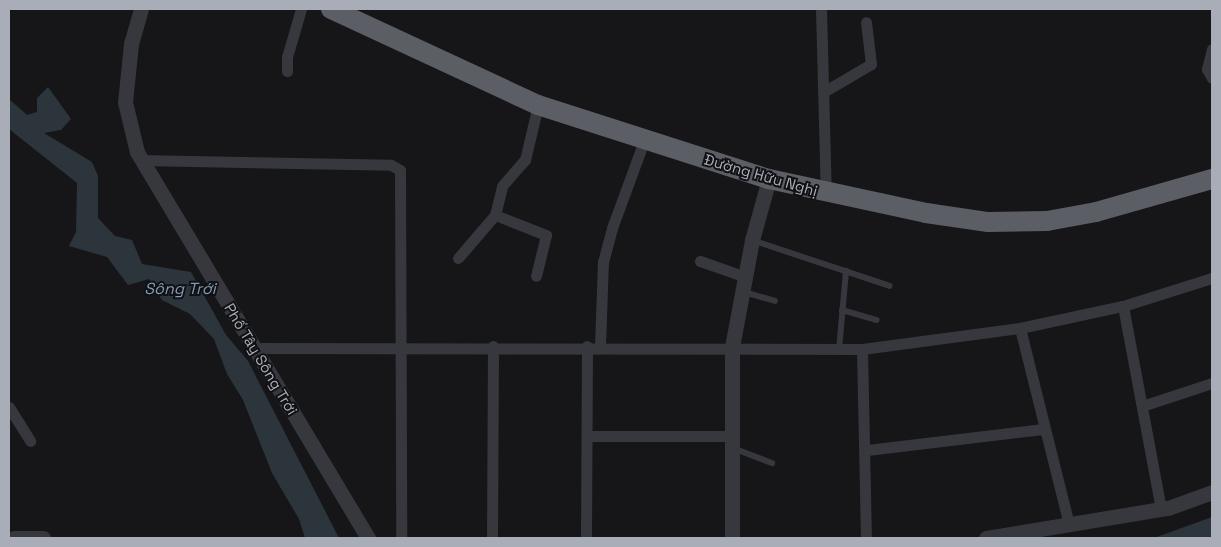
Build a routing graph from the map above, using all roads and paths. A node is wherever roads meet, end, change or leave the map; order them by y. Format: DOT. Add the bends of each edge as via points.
graph roads {
  1 [pos="141,9"];
  2 [pos="301,9"];
  3 [pos="332,9"];
  4 [pos="821,9"];
  5 [pos="866,22"];
  6 [pos="1212,49"];
  7 [pos="287,71"];
  8 [pos="1212,78"];
  9 [pos="825,91"];
  10 [pos="538,105"];
  11 [pos="644,141"];
  12 [pos="141,160"];
  13 [pos="769,179"];
  14 [pos="1212,179"];
  15 [pos="826,194"];
  16 [pos="495,215"];
  17 [pos="752,240"];
  18 [pos="458,258"];
  19 [pos="700,260"];
  20 [pos="846,271"];
  21 [pos="536,276"];
  22 [pos="1212,278"];
  23 [pos="745,284"];
  24 [pos="890,286"];
  25 [pos="775,301"];
  26 [pos="1123,306"];
  27 [pos="842,310"];
  28 [pos="877,320"];
  29 [pos="1020,328"];
  30 [pos="402,346"];
  31 [pos="493,346"];
  32 [pos="587,346"];
  33 [pos="600,346"];
  34 [pos="732,347"];
  35 [pos="254,348"];
  36 [pos="862,349"];
  37 [pos="839,350"];
  38 [pos="1212,383"];
  39 [pos="1142,406"];
  40 [pos="9,407"];
  41 [pos="1043,428"];
  42 [pos="586,436"];
  43 [pos="30,441"];
  44 [pos="733,442"];
  45 [pos="866,450"];
  46 [pos="772,463"];
  47 [pos="1212,492"];
  48 [pos="1161,509"];
  49 [pos="1069,525"];
  50 [pos="14,538"];
  51 [pos="43,538"];
  52 [pos="368,538"];
  53 [pos="401,538"];
  54 [pos="492,538"];
  55 [pos="586,538"];
  56 [pos="732,538"];
  57 [pos="866,538"];
  58 [pos="986,538"];
  1 -- 12 [label="street, Phố Tây Sông Trới" via="131,44 125,102"];
  2 -- 7 [label="street" via="287,56"];
  3 -- 10 [label="highway, Đường Hữu Nghị"];
  4 -- 9 [label="street"];
  5 -- 9 [label="street" via="871,64"];
  6 -- 8 [label="street" via="1207,69"];
  9 -- 15 [label="street"];
  10 -- 11 [label="highway, Đường Hữu Nghị"];
  10 -- 16 [label="street" via="528,153 502,186"];
  11 -- 13 [label="highway, Đường Hữu Nghị"];
  11 -- 33 [label="street" via="603,262"];
  12 -- 30 [label="street" via="396,167 402,175"];
  12 -- 35 [label="street, Phố Tây Sông Trới"];
  13 -- 15 [label="highway, Đường Hữu Nghị"];
  13 -- 17 [label="street"];
  14 -- 15 [label="highway, Đường Hữu Nghị" via="1096,212 1047,221 988,222"];
  16 -- 18 [label="street"];
  16 -- 21 [label="street" via="546,235"];
  17 -- 20 [label="lane"];
  17 -- 23 [label="street"];
  19 -- 23 [label="street"];
  20 -- 24 [label="lane"];
  20 -- 27 [label="lane"];
  22 -- 26 [label="street"];
  23 -- 25 [label="lane"];
  23 -- 34 [label="street"];
  26 -- 29 [label="street"];
  26 -- 39 [label="street"];
  27 -- 28 [label="lane"];
  27 -- 37 [label="lane"];
  29 -- 36 [label="street"];
  29 -- 41 [label="street"];
  30 -- 31 [label="street"];
  30 -- 35 [label="street"];
  30 -- 53 [label="street"];
  31 -- 32 [label="street"];
  31 -- 54 [label="street"];
  32 -- 33 [label="street"];
  32 -- 42 [label="street"];
  33 -- 34 [label="street"];
  34 -- 37 [label="street"];
  34 -- 44 [label="street"];
  35 -- 52 [label="street, Phố Tây Sông Trới"];
  36 -- 37 [label="street"];
  36 -- 45 [label="street"];
  38 -- 39 [label="street"];
  39 -- 48 [label="street"];
  40 -- 43 [label="street"];
  41 -- 45 [label="street"];
  41 -- 49 [label="street"];
  42 -- 44 [label="street"];
  42 -- 55 [label="street"];
  44 -- 46 [label="lane"];
  44 -- 56 [label="street"];
  45 -- 57 [label="street"];
  47 -- 48 [label="street"];
  48 -- 49 [label="street"];
  49 -- 58 [label="street"];
  50 -- 51 [label="street"];
}
